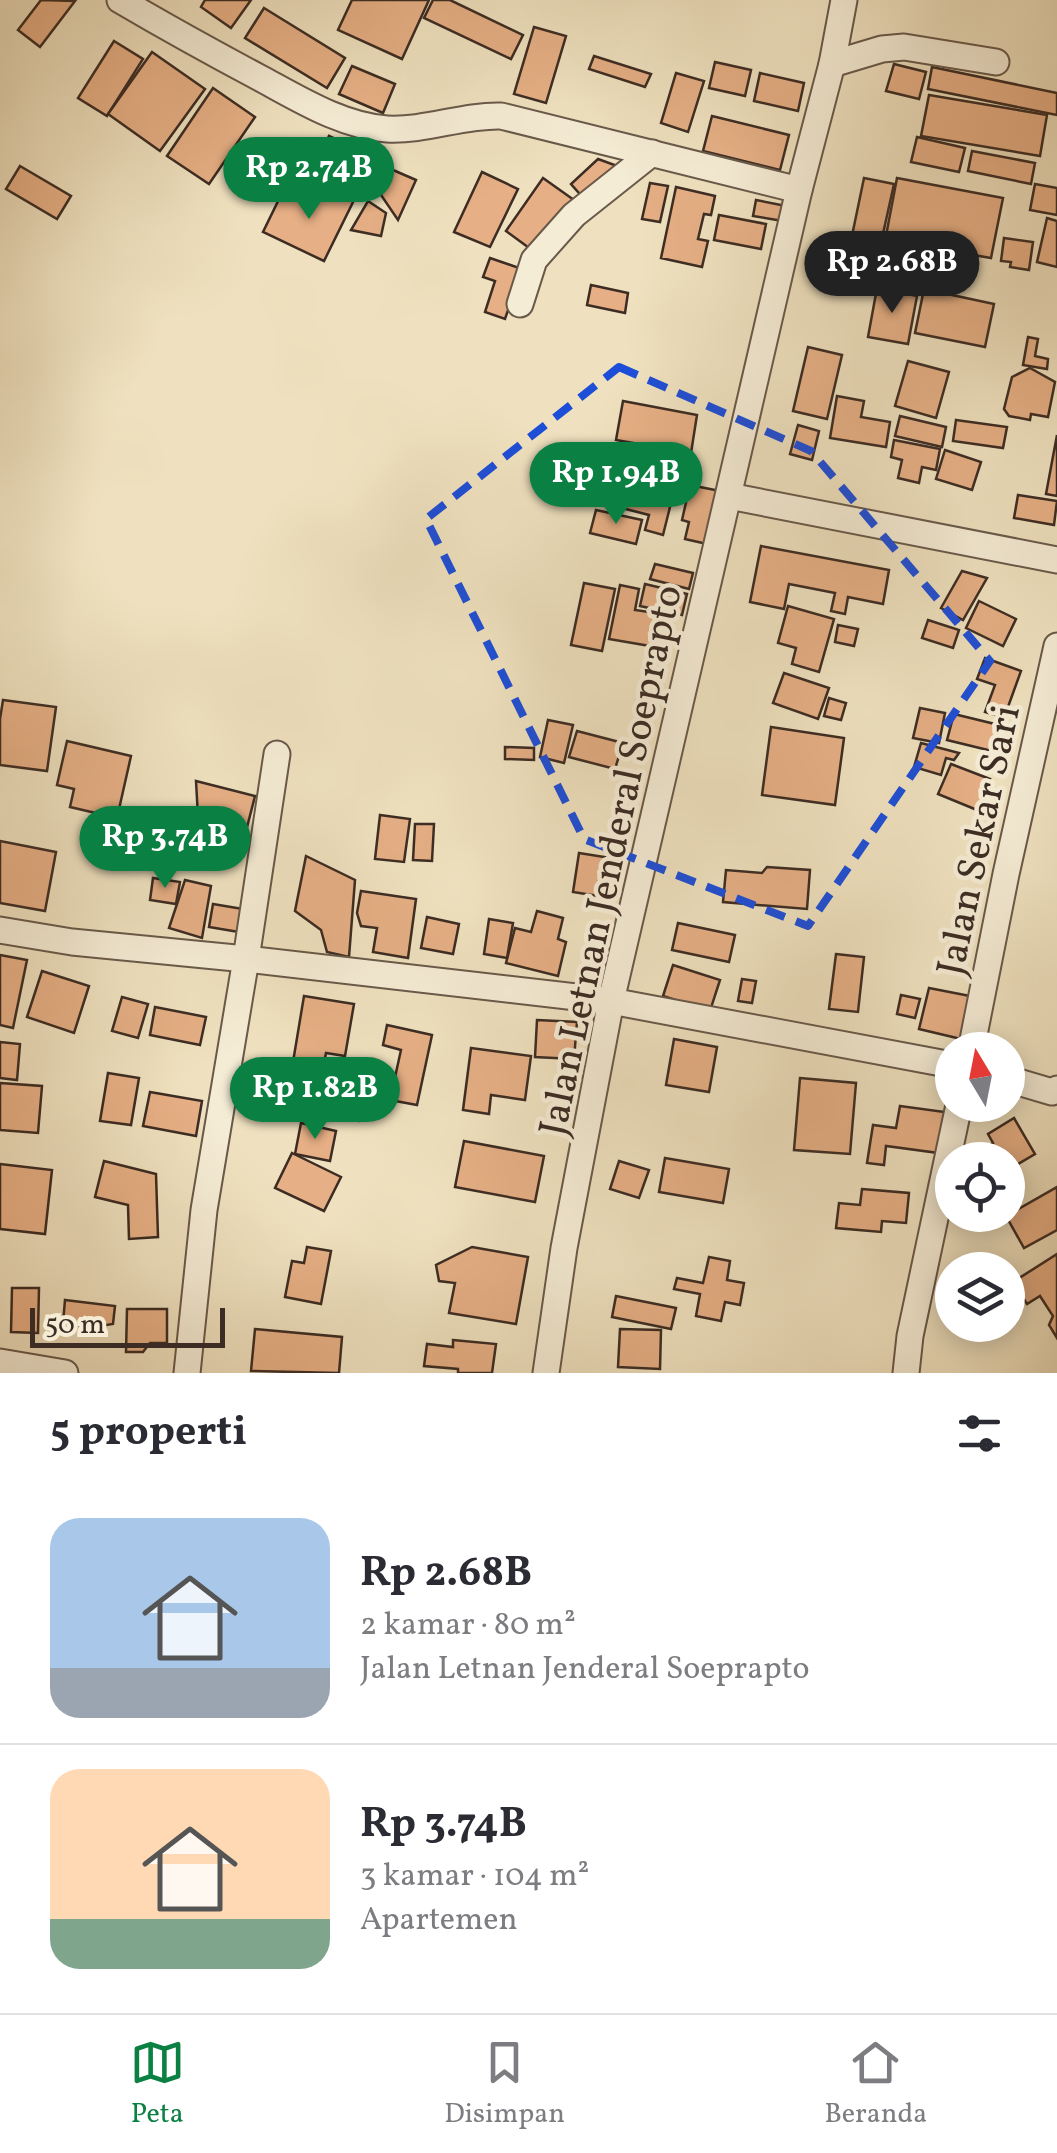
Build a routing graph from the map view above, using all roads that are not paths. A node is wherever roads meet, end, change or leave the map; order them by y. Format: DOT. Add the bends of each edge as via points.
graph roads {
  1 [pos="120,0"];
  2 [pos="844,8"];
  3 [pos="996,62"];
  4 [pos="832,64"];
  5 [pos="652,153"];
  6 [pos="799,190"];
  7 [pos="520,304"];
  8 [pos="729,496"];
  9 [pos="1057,560"];
  10 [pos="1057,646"];
  11 [pos="277,754"];
  12 [pos="0,930"];
  13 [pos="246,959"];
  14 [pos="612,1001"];
  15 [pos="974,1032"];
  16 [pos="935,1062"];
  17 [pos="1025,1084"];
  18 [pos="1055,1093"];
  19 [pos="955,1122"];
  20 [pos="0,1362"];
  21 [pos="65,1373"];
  22 [pos="187,1373"];
  23 [pos="546,1373"];
  24 [pos="906,1373"];
  1 -- 5 [label="street" via="308,104 359,125 407,129 500,116"];
  2 -- 4 [label="street, Jalan Letnan Jenderal Soeprapto"];
  3 -- 4 [label="street" via="904,47"];
  4 -- 6 [label="street, Jalan Letnan Jenderal Soeprapto"];
  5 -- 6 [label="street"];
  5 -- 7 [label="street" via="560,230 534,260"];
  6 -- 8 [label="street, Jalan Letnan Jenderal Soeprapto"];
  8 -- 9 [label="street"];
  8 -- 14 [label="street, Jalan Letnan Jenderal Soeprapto"];
  10 -- 15 [label="street, Jalan Sekar Sari"];
  11 -- 13 [label="street"];
  12 -- 13 [label="street"];
  13 -- 14 [label="street"];
  13 -- 22 [label="street" via="204,1210"];
  14 -- 16 [label="street"];
  14 -- 23 [label="street, Jalan Letnan Jenderal Soeprapto"];
  17 -- 18 [label="street"];
  19 -- 24 [label="street"];
  20 -- 21 [label="street"];
}
